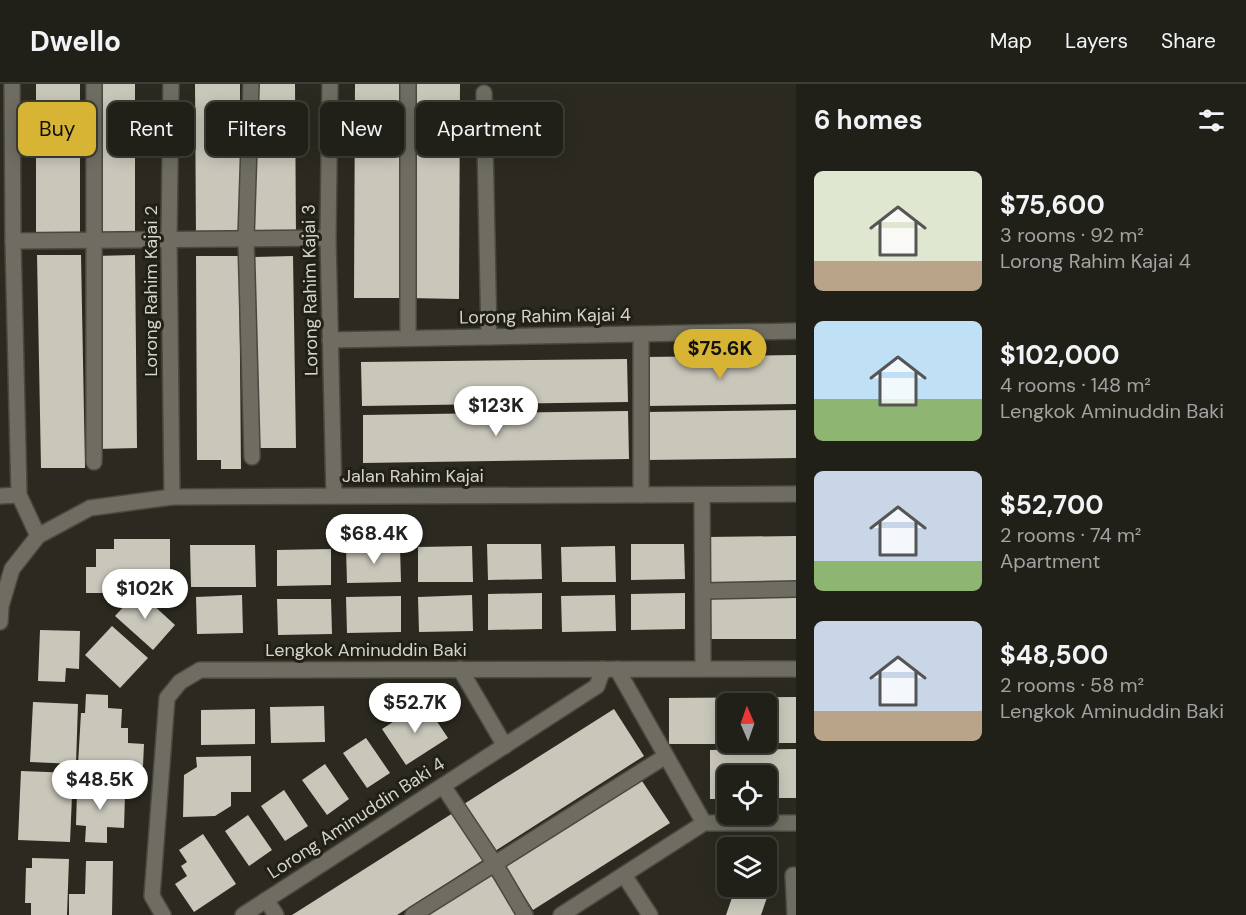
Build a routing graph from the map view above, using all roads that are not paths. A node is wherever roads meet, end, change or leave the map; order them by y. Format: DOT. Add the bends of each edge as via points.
graph roads {
  1 [pos="12,84"];
  2 [pos="171,84"];
  3 [pos="251,84"];
  4 [pos="330,84"];
  5 [pos="408,84"];
  6 [pos="94,86"];
  7 [pos="484,93"];
  8 [pos="246,238"];
  9 [pos="328,238"];
  10 [pos="93,240"];
  11 [pos="170,240"];
  12 [pos="13,241"];
  13 [pos="796,331"];
  14 [pos="641,334"];
  15 [pos="489,337"];
  16 [pos="408,338"];
  17 [pos="330,340"];
  18 [pos="252,457"];
  19 [pos="94,462"];
  20 [pos="796,494"];
  21 [pos="19,495"];
  22 [pos="641,495"];
  23 [pos="702,495"];
  24 [pos="0,496"];
  25 [pos="334,496"];
  26 [pos="172,497"];
  27 [pos="38,536"];
  28 [pos="796,590"];
  29 [pos="703,591"];
  30 [pos="0,622"];
  31 [pos="460,669"];
  32 [pos="610,669"];
  33 [pos="703,669"];
  34 [pos="796,669"];
  35 [pos="505,746"];
  36 [pos="666,756"];
  37 [pos="443,786"];
  38 [pos="704,823"];
  39 [pos="796,823"];
  40 [pos="495,864"];
  41 [pos="793,874"];
  42 [pos="624,875"];
  43 [pos="266,900"];
  44 [pos="163,915"];
  45 [pos="243,915"];
  46 [pos="276,915"];
  47 [pos="413,915"];
  48 [pos="525,915"];
  49 [pos="561,915"];
  50 [pos="650,915"];
  51 [pos="795,915"];
  1 -- 12 [label="street"];
  2 -- 11 [label="street, Lorong Rahim Kajai 2"];
  3 -- 8 [label="street"];
  4 -- 9 [label="street, Lorong Rahim Kajai 3"];
  5 -- 16 [label="street"];
  6 -- 10 [label="street"];
  7 -- 15 [label="street"];
  8 -- 9 [label="street"];
  8 -- 11 [label="street"];
  8 -- 18 [label="street"];
  9 -- 17 [label="street, Lorong Rahim Kajai 3"];
  10 -- 11 [label="street"];
  10 -- 12 [label="street"];
  10 -- 19 [label="street"];
  11 -- 26 [label="street, Lorong Rahim Kajai 2"];
  12 -- 21 [label="street"];
  13 -- 14 [label="street, Lorong Rahim Kajai 4"];
  14 -- 15 [label="street, Lorong Rahim Kajai 4"];
  14 -- 22 [label="street"];
  15 -- 16 [label="street, Lorong Rahim Kajai 4"];
  16 -- 17 [label="street, Lorong Rahim Kajai 4"];
  17 -- 25 [label="street, Lorong Rahim Kajai 3"];
  20 -- 23 [label="street, Jalan Rahim Kajai"];
  21 -- 24 [label="street"];
  21 -- 27 [label="street"];
  22 -- 23 [label="street, Jalan Rahim Kajai"];
  22 -- 25 [label="street, Jalan Rahim Kajai"];
  23 -- 29 [label="street"];
  25 -- 26 [label="street, Jalan Rahim Kajai"];
  26 -- 27 [label="street, Jalan Rahim Kajai" via="90,508"];
  27 -- 30 [label="street" via="12,569"];
  28 -- 29 [label="street"];
  29 -- 33 [label="street"];
  31 -- 32 [label="street, Lengkok Aminuddin Baki"];
  31 -- 35 [label="street"];
  31 -- 44 [label="street, Lengkok Aminuddin Baki" via="200,670 180,682 167,698 153,873 152,896"];
  32 -- 33 [label="street, Lengkok Aminuddin Baki"];
  32 -- 35 [label="street, Lorong Aminuddin Baki 4" via="597,686"];
  32 -- 36 [label="street"];
  33 -- 34 [label="street, Lengkok Aminuddin Baki"];
  35 -- 37 [label="street, Lorong Aminuddin Baki 4"];
  36 -- 38 [label="street"];
  36 -- 40 [label="street"];
  37 -- 40 [label="street"];
  37 -- 43 [label="street, Lorong Aminuddin Baki 4"];
  38 -- 39 [label="street"];
  38 -- 42 [label="street"];
  40 -- 47 [label="street"];
  40 -- 48 [label="street"];
  41 -- 51 [label="street"];
  42 -- 49 [label="street"];
  42 -- 50 [label="street"];
  43 -- 45 [label="street, Lorong Aminuddin Baki 4"];
  43 -- 46 [label="street"];
}
